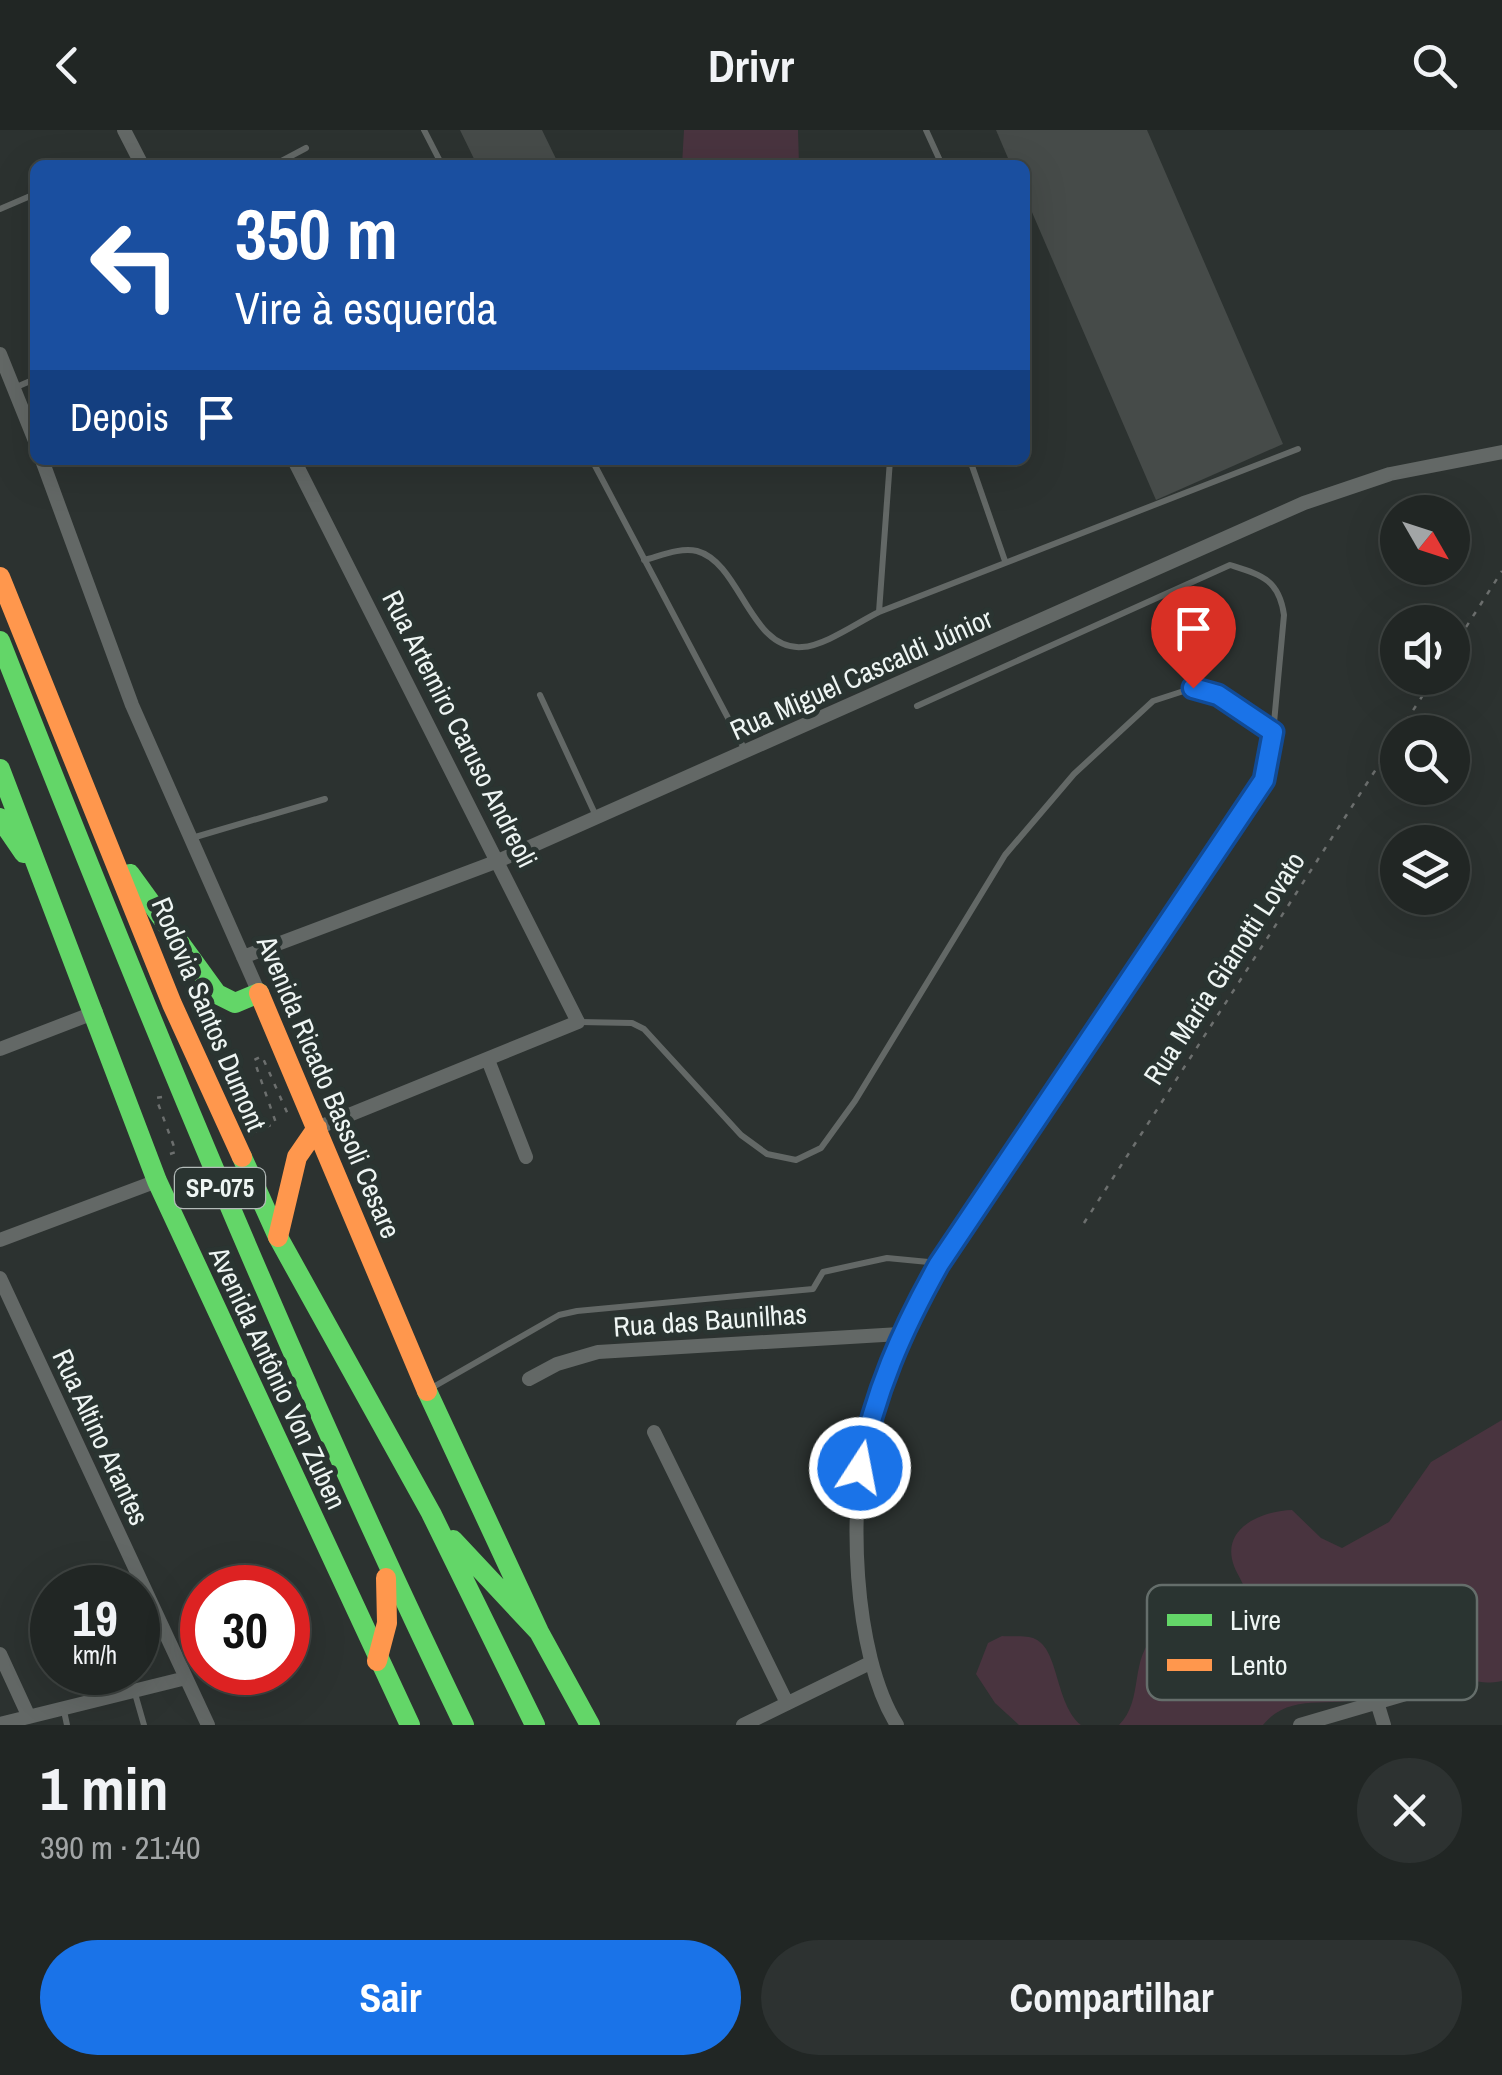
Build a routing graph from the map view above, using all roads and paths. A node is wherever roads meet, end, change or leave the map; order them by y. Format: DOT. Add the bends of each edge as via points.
graph roads {
  1 [pos="124,130"];
  2 [pos="424,130"];
  3 [pos="926,130"];
  4 [pos="306,148"];
  5 [pos="139,160"];
  6 [pos="283,160"];
  7 [pos="439,160"];
  8 [pos="940,160"];
  9 [pos="30,196"];
  10 [pos="0,209"];
  11 [pos="0,354"];
  12 [pos="30,381"];
  13 [pos="14,388"];
  14 [pos="30,428"];
  15 [pos="1298,449"];
  16 [pos="1502,452"];
  17 [pos="44,465"];
  18 [pos="297,465"];
  19 [pos="595,465"];
  20 [pos="890,465"];
  21 [pos="972,465"];
  22 [pos="644,560"];
  23 [pos="1005,561"];
  24 [pos="1502,572"];
  25 [pos="0,577"];
  26 [pos="879,612"];
  27 [pos="1470,621"];
  28 [pos="0,641"];
  29 [pos="540,695"];
  30 [pos="917,706"];
  31 [pos="1273,732"];
  32 [pos="746,753"];
  33 [pos="1380,762"];
  34 [pos="0,769"];
  35 [pos="325,799"];
  36 [pos="596,817"];
  37 [pos="0,818"];
  38 [pos="191,838"];
  39 [pos="106,844"];
  40 [pos="498,861"];
  41 [pos="45,883"];
  42 [pos="243,957"];
  43 [pos="259,993"];
  44 [pos="96,1012"];
  45 [pos="578,1022"];
  46 [pos="0,1049"];
  47 [pos="488,1060"];
  48 [pos="306,1105"];
  49 [pos="170,1112"];
  50 [pos="276,1123"];
  51 [pos="317,1128"];
  52 [pos="526,1157"];
  53 [pos="149,1160"];
  54 [pos="157,1181"];
  55 [pos="1084,1222"];
  56 [pos="278,1237"];
  57 [pos="0,1240"];
  58 [pos="939,1264"];
  59 [pos="0,1278"];
  60 [pos="900,1334"];
  61 [pos="528,1379"];
  62 [pos="427,1391"];
  63 [pos="654,1432"];
  64 [pos="431,1513"];
  65 [pos="382,1559"];
  66 [pos="539,1632"];
  67 [pos="0,1654"];
  68 [pos="377,1661"];
  69 [pos="870,1663"];
  70 [pos="180,1665"];
  71 [pos="119,1695"];
  72 [pos="136,1695"];
  73 [pos="194,1695"];
  74 [pos="1384,1700"];
  75 [pos="1377,1702"];
  76 [pos="787,1703"];
  77 [pos="65,1717"];
  78 [pos="29,1718"];
  79 [pos="5,1724"];
  80 [pos="144,1725"];
  81 [pos="208,1725"];
  82 [pos="410,1725"];
  83 [pos="464,1725"];
  84 [pos="535,1725"];
  85 [pos="590,1725"];
  86 [pos="743,1725"];
  87 [pos="896,1725"];
  88 [pos="1300,1725"];
  89 [pos="1384,1725"];
  1 -- 5 [label="street"];
  2 -- 7 [label="lane"];
  3 -- 8 [label="lane"];
  4 -- 6 [label="lane"];
  9 -- 10 [label="lane"];
  11 -- 13 [label="street"];
  12 -- 13 [label="lane"];
  13 -- 14 [label="street"];
  15 -- 23 [label="lane"];
  16 -- 32 [label="street, Rua Miguel Cascaldi Júnior" via="1390,474 1304,503"];
  17 -- 38 [label="street, Avenida Ricado Bassoli Cesare" via="132,705"];
  18 -- 40 [label="street, Rua Artemiro Caruso Andreoli"];
  19 -- 22 [label="lane"];
  20 -- 26 [label="lane"];
  21 -- 23 [label="lane"];
  22 -- 26 [label="lane" via="677,551 712,560 771,634 788,645 804,648"];
  22 -- 32 [label="lane"];
  23 -- 26 [label="lane"];
  24 -- 27 [label="path"];
  25 -- 39 [label="main road, Rodovia Santos Dumont / SP-075"];
  28 -- 65 [label="main road, Rodovia Santos Dumont / SP-075" via="260,1286"];
  29 -- 36 [label="lane"];
  30 -- 31 [label="lane" via="1230,565 1268,577 1281,594"];
  31 -- 45 [label="lane" via="1218,695 1193,688 1153,701 1074,774 1006,855 855,1102 820,1148 796,1160 767,1154 742,1135 644,1029 632,1022"];
  31 -- 58 [label="lane" via="1264,780"];
  32 -- 36 [label="street, Rua Miguel Cascaldi Júnior"];
  33 -- 55 [label="path, Rua Maria Gianotti Lovato"];
  34 -- 41 [label="main road, Avenida Antônio Von Zuben"];
  35 -- 38 [label="lane"];
  36 -- 40 [label="street, Rua Miguel Cascaldi Júnior"];
  37 -- 41 [label="main road"];
  38 -- 42 [label="street, Avenida Ricado Bassoli Cesare"];
  39 -- 43 [label="main road" via="217,994 235,1003"];
  39 -- 56 [label="main road, Rodovia Santos Dumont / SP-075"];
  40 -- 42 [label="street, Rua Miguel Cascaldi Júnior"];
  40 -- 45 [label="street, Rua Artemiro Caruso Andreoli"];
  41 -- 44 [label="main road, Avenida Antônio Von Zuben"];
  42 -- 43 [label="street, Avenida Ricado Bassoli Cesare"];
  43 -- 48 [label="main road, Avenida Ricado Bassoli Cesare"];
  44 -- 46 [label="street"];
  44 -- 53 [label="main road, Avenida Antônio Von Zuben"];
  45 -- 47 [label="street"];
  47 -- 51 [label="street"];
  47 -- 52 [label="street"];
  48 -- 50 [label="path" via="288,1120 262,1056 254,1060"];
  48 -- 51 [label="main road, Avenida Ricado Bassoli Cesare"];
  49 -- 53 [label="path" via="163,1097 156,1098 176,1152"];
  51 -- 56 [label="main road" via="297,1157"];
  51 -- 62 [label="main road, Avenida Ricado Bassoli Cesare"];
  53 -- 54 [label="main road, Avenida Antônio Von Zuben"];
  54 -- 57 [label="street"];
  54 -- 68 [label="main road, Avenida Antônio Von Zuben"];
  56 -- 64 [label="main road, Rodovia Santos Dumont / SP-075"];
  58 -- 60 [label="lane"];
  58 -- 62 [label="lane" via="886,1258 822,1272 814,1289 577,1311"];
  59 -- 70 [label="street, Rua Altino Arantes"];
  60 -- 61 [label="street, Rua das Baunilhas" via="598,1352"];
  60 -- 69 [label="street" via="868,1421 860,1468 860,1605"];
  62 -- 66 [label="main road, Avenida Ricado Bassoli Cesare"];
  63 -- 76 [label="street"];
  64 -- 66 [label="main road"];
  64 -- 84 [label="main road, Rodovia Santos Dumont / SP-075"];
  65 -- 68 [label="main road" via="388,1607"];
  65 -- 83 [label="main road, Rodovia Santos Dumont / SP-075"];
  66 -- 85 [label="main road, Avenida Ricado Bassoli Cesare"];
  67 -- 78 [label="street"];
  68 -- 82 [label="main road, Avenida Antônio Von Zuben"];
  69 -- 76 [label="street"];
  69 -- 87 [label="street"];
  71 -- 77 [label="street"];
  72 -- 80 [label="lane"];
  73 -- 81 [label="street, Rua Altino Arantes"];
  74 -- 75 [label="street"];
  75 -- 88 [label="street"];
  75 -- 89 [label="street"];
  76 -- 86 [label="street"];
  77 -- 78 [label="street"];
  78 -- 79 [label="street"];
}
